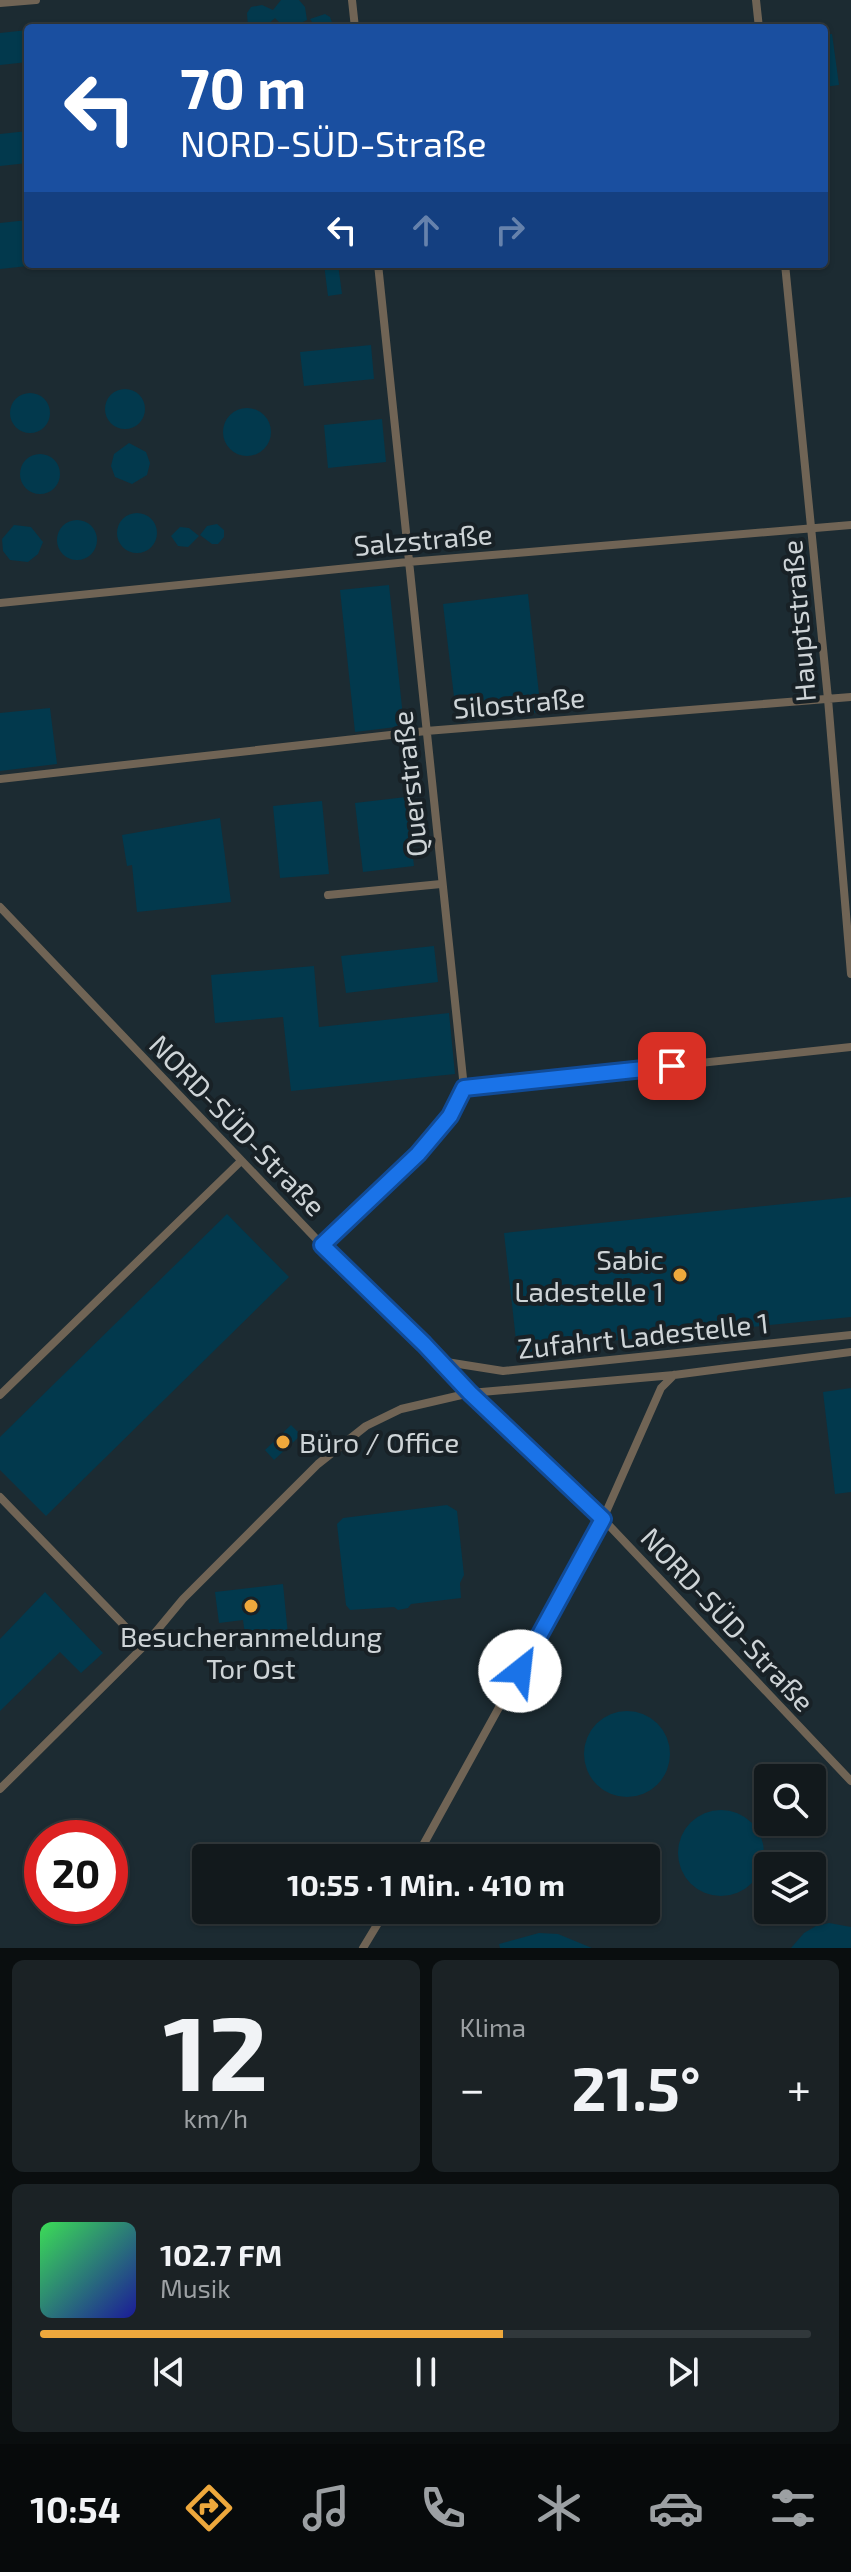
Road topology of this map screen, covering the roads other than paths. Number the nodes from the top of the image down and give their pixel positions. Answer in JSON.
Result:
{"nodes":[{"id":1,"x":36,"y":0,"type":"edge"},
{"id":2,"x":352,"y":0,"type":"edge"},
{"id":3,"x":756,"y":0,"type":"edge"},
{"id":4,"x":0,"y":3,"type":"edge"},
{"id":5,"x":355,"y":24,"type":"edge"},
{"id":6,"x":759,"y":24,"type":"edge"},
{"id":7,"x":378,"y":268,"type":"edge"},
{"id":8,"x":785,"y":268,"type":"edge"},
{"id":9,"x":851,"y":525,"type":"edge"},
{"id":10,"x":812,"y":529,"type":"junction"},
{"id":11,"x":408,"y":562,"type":"junction"},
{"id":12,"x":0,"y":603,"type":"edge"},
{"id":13,"x":851,"y":697,"type":"edge"},
{"id":14,"x":828,"y":699,"type":"junction"},
{"id":15,"x":426,"y":731,"type":"junction"},
{"id":16,"x":0,"y":779,"type":"edge"},
{"id":17,"x":441,"y":884,"type":"junction"},
{"id":18,"x":328,"y":895,"type":"dead end"},
{"id":19,"x":0,"y":907,"type":"edge"},
{"id":20,"x":851,"y":974,"type":"edge"},
{"id":21,"x":851,"y":1047,"type":"edge"},
{"id":22,"x":464,"y":1088,"type":"junction"},
{"id":23,"x":241,"y":1161,"type":"junction"},
{"id":24,"x":322,"y":1245,"type":"junction"},
{"id":25,"x":851,"y":1335,"type":"edge"},
{"id":26,"x":851,"y":1352,"type":"edge"},
{"id":27,"x":440,"y":1361,"type":"junction"},
{"id":28,"x":674,"y":1375,"type":"junction"},
{"id":29,"x":470,"y":1393,"type":"junction"},
{"id":30,"x":0,"y":1395,"type":"edge"},
{"id":31,"x":0,"y":1497,"type":"edge"},
{"id":32,"x":603,"y":1519,"type":"junction"},
{"id":33,"x":144,"y":1646,"type":"junction"},
{"id":34,"x":851,"y":1765,"type":"edge"},
{"id":35,"x":843,"y":1772,"type":"junction"},
{"id":36,"x":851,"y":1781,"type":"edge"},
{"id":37,"x":0,"y":1789,"type":"edge"},
{"id":38,"x":424,"y":1844,"type":"edge"},
{"id":39,"x":378,"y":1924,"type":"edge"},
{"id":40,"x":363,"y":1948,"type":"edge"}],
"edges":[{"from":1,"to":4,"type":"lane"},
{"from":2,"to":5,"type":"lane"},
{"from":3,"to":6,"type":"lane"},
{"from":7,"to":11,"type":"lane","name":"Querstraße"},
{"from":8,"to":10,"type":"lane","name":"Hauptstraße"},
{"from":9,"to":10,"type":"lane","name":"Salzstraße"},
{"from":10,"to":11,"type":"lane","name":"Salzstraße"},
{"from":10,"to":14,"type":"lane","name":"Hauptstraße"},
{"from":11,"to":12,"type":"lane","name":"Salzstraße"},
{"from":11,"to":15,"type":"lane","name":"Querstraße"},
{"from":13,"to":14,"type":"lane","name":"Silostraße"},
{"from":14,"to":15,"type":"lane","name":"Silostraße"},
{"from":14,"to":20,"type":"lane","name":"Hauptstraße"},
{"from":15,"to":16,"type":"lane","name":"Silostraße"},
{"from":15,"to":17,"type":"lane","name":"Querstraße"},
{"from":17,"to":18,"type":"lane"},
{"from":17,"to":22,"type":"lane","name":"Querstraße"},
{"from":19,"to":23,"type":"lane","name":"NORD-SÜD-Straße"},
{"from":21,"to":22,"type":"lane"},
{"from":22,"to":24,"type":"lane"},
{"from":23,"to":24,"type":"lane","name":"NORD-SÜD-Straße"},
{"from":23,"to":30,"type":"lane"},
{"from":24,"to":27,"type":"lane","name":"NORD-SÜD-Straße"},
{"from":25,"to":27,"type":"lane","name":"Zufahrt Ladestelle 1"},
{"from":26,"to":28,"type":"lane"},
{"from":27,"to":29,"type":"lane","name":"NORD-SÜD-Straße"},
{"from":28,"to":29,"type":"lane"},
{"from":28,"to":32,"type":"lane"},
{"from":29,"to":32,"type":"lane","name":"NORD-SÜD-Straße"},
{"from":29,"to":33,"type":"lane"},
{"from":31,"to":33,"type":"lane"},
{"from":32,"to":35,"type":"lane","name":"NORD-SÜD-Straße"},
{"from":32,"to":38,"type":"lane"},
{"from":33,"to":37,"type":"lane"},
{"from":34,"to":35,"type":"lane"},
{"from":35,"to":36,"type":"lane","name":"NORD-SÜD-Straße"},
{"from":39,"to":40,"type":"lane"}]}
